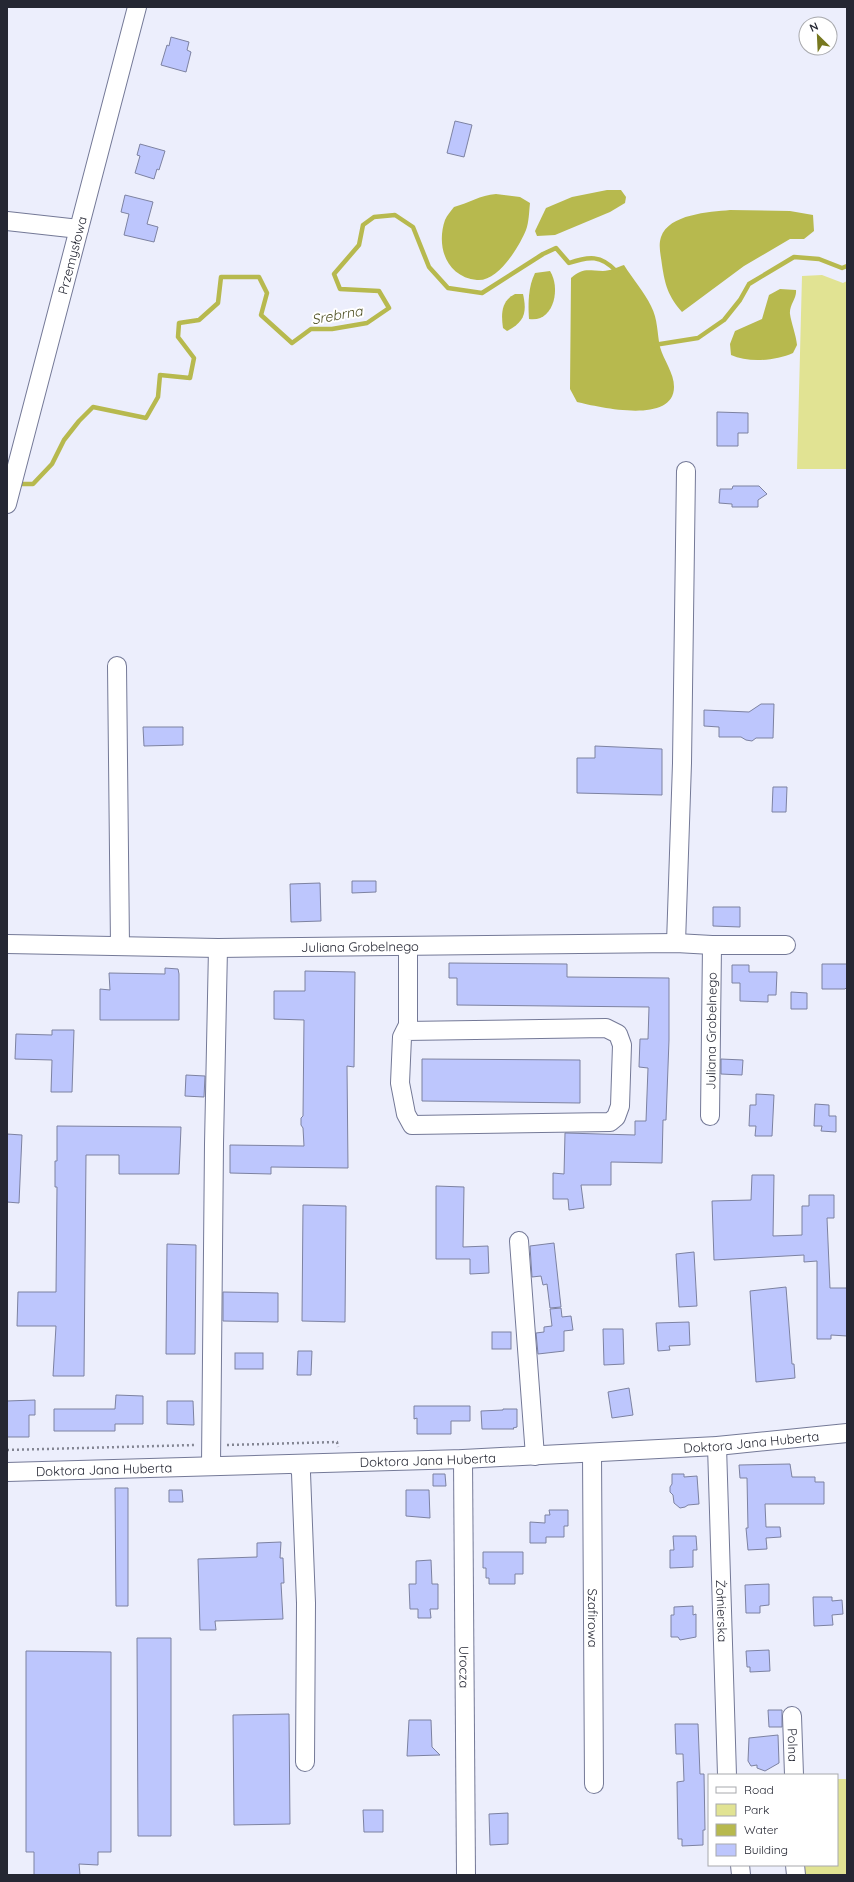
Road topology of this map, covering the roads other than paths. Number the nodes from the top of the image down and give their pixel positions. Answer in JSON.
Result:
{"nodes":[{"id":1,"x":137,"y":7,"type":"edge"},
{"id":2,"x":7,"y":221,"type":"edge"},
{"id":3,"x":78,"y":230,"type":"junction"},
{"id":4,"x":686,"y":471,"type":"dead end"},
{"id":5,"x":8,"y":500,"type":"edge"},
{"id":6,"x":117,"y":666,"type":"dead end"},
{"id":7,"x":676,"y":943,"type":"junction"},
{"id":8,"x":7,"y":944,"type":"edge"},
{"id":9,"x":712,"y":945,"type":"junction"},
{"id":10,"x":786,"y":945,"type":"dead end"},
{"id":11,"x":120,"y":946,"type":"junction"},
{"id":12,"x":408,"y":946,"type":"junction"},
{"id":13,"x":218,"y":948,"type":"junction"},
{"id":14,"x":405,"y":1031,"type":"junction"},
{"id":15,"x":710,"y":1116,"type":"dead end"},
{"id":16,"x":519,"y":1241,"type":"dead end"},
{"id":17,"x":847,"y":1433,"type":"edge"},
{"id":18,"x":717,"y":1446,"type":"junction"},
{"id":19,"x":592,"y":1453,"type":"junction"},
{"id":20,"x":535,"y":1456,"type":"junction"},
{"id":21,"x":463,"y":1459,"type":"junction"},
{"id":22,"x":298,"y":1464,"type":"junction"},
{"id":23,"x":211,"y":1465,"type":"junction"},
{"id":24,"x":7,"y":1472,"type":"edge"},
{"id":25,"x":792,"y":1716,"type":"dead end"},
{"id":26,"x":305,"y":1762,"type":"dead end"},
{"id":27,"x":727,"y":1774,"type":"edge"},
{"id":28,"x":794,"y":1774,"type":"edge"},
{"id":29,"x":594,"y":1784,"type":"dead end"},
{"id":30,"x":466,"y":1875,"type":"edge"}],
"edges":[{"from":1,"to":3,"type":"street","name":"Przemysłowa"},
{"from":2,"to":3,"type":"street"},
{"from":3,"to":5,"type":"street","name":"Przemysłowa"},
{"from":4,"to":7,"type":"street"},
{"from":6,"to":11,"type":"street"},
{"from":7,"to":9,"type":"street","name":"Juliana Grobelnego"},
{"from":7,"to":12,"type":"street","name":"Juliana Grobelnego"},
{"from":8,"to":11,"type":"street","name":"Juliana Grobelnego"},
{"from":9,"to":10,"type":"street","name":"Juliana Grobelnego"},
{"from":9,"to":15,"type":"street","name":"Juliana Grobelnego"},
{"from":11,"to":13,"type":"street","name":"Juliana Grobelnego"},
{"from":12,"to":13,"type":"street","name":"Juliana Grobelnego"},
{"from":12,"to":14,"type":"street"},
{"from":13,"to":23,"type":"street"},
{"from":14,"to":14,"type":"street"},
{"from":16,"to":20,"type":"street"},
{"from":17,"to":18,"type":"street","name":"Doktora Jana Huberta"},
{"from":18,"to":19,"type":"street","name":"Doktora Jana Huberta"},
{"from":18,"to":27,"type":"street","name":"Żołnierska"},
{"from":19,"to":20,"type":"street","name":"Doktora Jana Huberta"},
{"from":19,"to":29,"type":"street","name":"Szafirowa"},
{"from":20,"to":21,"type":"street","name":"Doktora Jana Huberta"},
{"from":21,"to":22,"type":"street","name":"Doktora Jana Huberta"},
{"from":21,"to":30,"type":"street","name":"Urocza"},
{"from":22,"to":23,"type":"street","name":"Doktora Jana Huberta"},
{"from":22,"to":26,"type":"street"},
{"from":23,"to":24,"type":"street","name":"Doktora Jana Huberta"},
{"from":25,"to":28,"type":"street","name":"Polna"}]}
